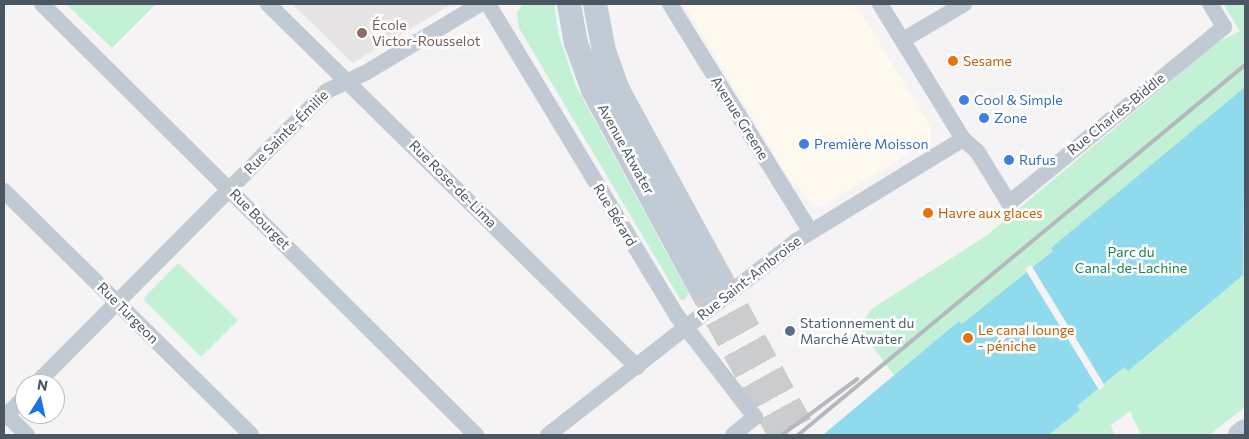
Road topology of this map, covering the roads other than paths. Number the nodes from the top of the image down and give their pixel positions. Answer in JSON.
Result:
{"nodes":[{"id":1,"x":42,"y":4,"type":"edge"},
{"id":2,"x":268,"y":4,"type":"edge"},
{"id":3,"x":480,"y":4,"type":"edge"},
{"id":4,"x":488,"y":4,"type":"edge"},
{"id":5,"x":569,"y":4,"type":"edge"},
{"id":6,"x":595,"y":4,"type":"edge"},
{"id":7,"x":670,"y":4,"type":"edge"},
{"id":8,"x":880,"y":4,"type":"edge"},
{"id":9,"x":964,"y":4,"type":"edge"},
{"id":10,"x":1210,"y":4,"type":"edge"},
{"id":11,"x":903,"y":40,"type":"junction"},
{"id":12,"x":348,"y":80,"type":"junction"},
{"id":13,"x":963,"y":139,"type":"junction"},
{"id":14,"x":229,"y":188,"type":"junction"},
{"id":15,"x":4,"y":191,"type":"edge"},
{"id":16,"x":810,"y":231,"type":"junction"},
{"id":17,"x":117,"y":302,"type":"junction"},
{"id":18,"x":686,"y":327,"type":"junction"},
{"id":19,"x":637,"y":367,"type":"junction"},
{"id":20,"x":46,"y":374,"type":"edge"},
{"id":21,"x":15,"y":406,"type":"edge"},
{"id":22,"x":5,"y":415,"type":"edge"},
{"id":23,"x":1245,"y":431,"type":"edge"},
{"id":24,"x":27,"y":435,"type":"edge"},
{"id":25,"x":251,"y":435,"type":"edge"},
{"id":26,"x":476,"y":435,"type":"edge"},
{"id":27,"x":548,"y":435,"type":"edge"},
{"id":28,"x":733,"y":435,"type":"edge"},
{"id":29,"x":1240,"y":435,"type":"edge"}],
"edges":[{"from":1,"to":14,"type":"street","name":"Rue Bourget"},
{"from":2,"to":12,"type":"street","name":"Rue Rose-de-Lima"},
{"from":3,"to":12,"type":"street","name":"Rue Sainte-Émilie"},
{"from":4,"to":18,"type":"street","name":"Rue Bérard"},
{"from":5,"to":6,"type":"main road","name":"Avenue Atwater"},
{"from":7,"to":16,"type":"street","name":"Avenue Greene"},
{"from":8,"to":11,"type":"street"},
{"from":9,"to":11,"type":"street"},
{"from":10,"to":13,"type":"street","name":"Rue Charles-Biddle"},
{"from":11,"to":13,"type":"street"},
{"from":12,"to":14,"type":"street","name":"Rue Sainte-Émilie"},
{"from":12,"to":19,"type":"street","name":"Rue Rose-de-Lima"},
{"from":13,"to":16,"type":"street","name":"Rue Saint-Ambroise"},
{"from":14,"to":17,"type":"street","name":"Rue Sainte-Émilie"},
{"from":14,"to":26,"type":"street","name":"Rue Bourget"},
{"from":15,"to":17,"type":"street","name":"Rue Turgeon"},
{"from":16,"to":18,"type":"street","name":"Rue Saint-Ambroise"},
{"from":17,"to":20,"type":"street","name":"Rue Sainte-Émilie"},
{"from":17,"to":25,"type":"street","name":"Rue Turgeon"},
{"from":18,"to":19,"type":"street","name":"Rue Saint-Ambroise"},
{"from":18,"to":28,"type":"street","name":"Rue Bérard"},
{"from":19,"to":27,"type":"street","name":"Rue Saint-Ambroise"},
{"from":21,"to":22,"type":"street"},
{"from":22,"to":24,"type":"street"},
{"from":23,"to":29,"type":"main road"}]}
